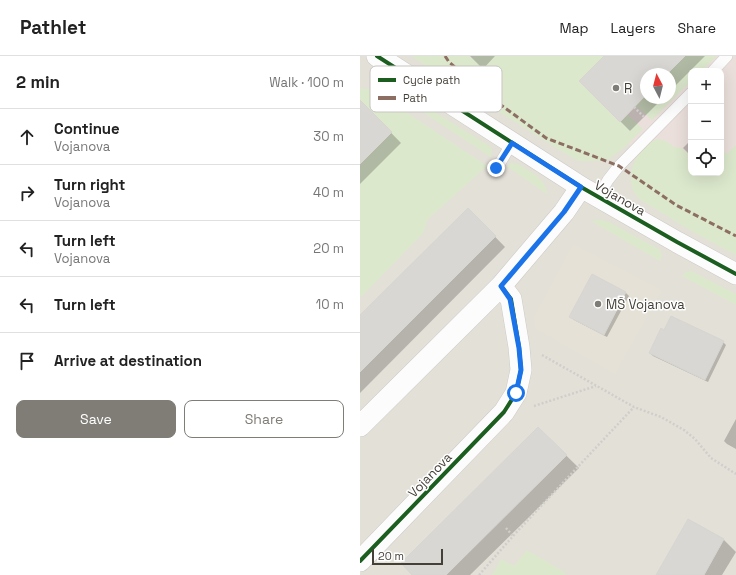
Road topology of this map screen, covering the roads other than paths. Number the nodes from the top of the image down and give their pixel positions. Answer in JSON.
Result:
{"nodes":[{"id":1,"x":377,"y":56,"type":"edge"},
{"id":2,"x":727,"y":56,"type":"edge"},
{"id":3,"x":393,"y":66,"type":"edge"},
{"id":4,"x":715,"y":68,"type":"edge"},
{"id":5,"x":688,"y":96,"type":"edge"},
{"id":6,"x":464,"y":112,"type":"edge"},
{"id":7,"x":512,"y":143,"type":"junction"},
{"id":8,"x":496,"y":168,"type":"dead end"},
{"id":9,"x":589,"y":192,"type":"junction"},
{"id":10,"x":736,"y":274,"type":"edge"},
{"id":11,"x":501,"y":286,"type":"junction"},
{"id":12,"x":360,"y":426,"type":"edge"},
{"id":13,"x":360,"y":562,"type":"edge"}],
"edges":[{"from":1,"to":3,"type":"street","name":"Vojanova"},
{"from":2,"to":4,"type":"lane"},
{"from":5,"to":9,"type":"lane"},
{"from":6,"to":7,"type":"street","name":"Vojanova"},
{"from":7,"to":8,"type":"lane"},
{"from":7,"to":9,"type":"street","name":"Vojanova"},
{"from":9,"to":10,"type":"street","name":"Vojanova"},
{"from":9,"to":11,"type":"street","name":"Vojanova"},
{"from":11,"to":12,"type":"street","name":"Vojanova"},
{"from":11,"to":13,"type":"street","name":"Vojanova"}]}
